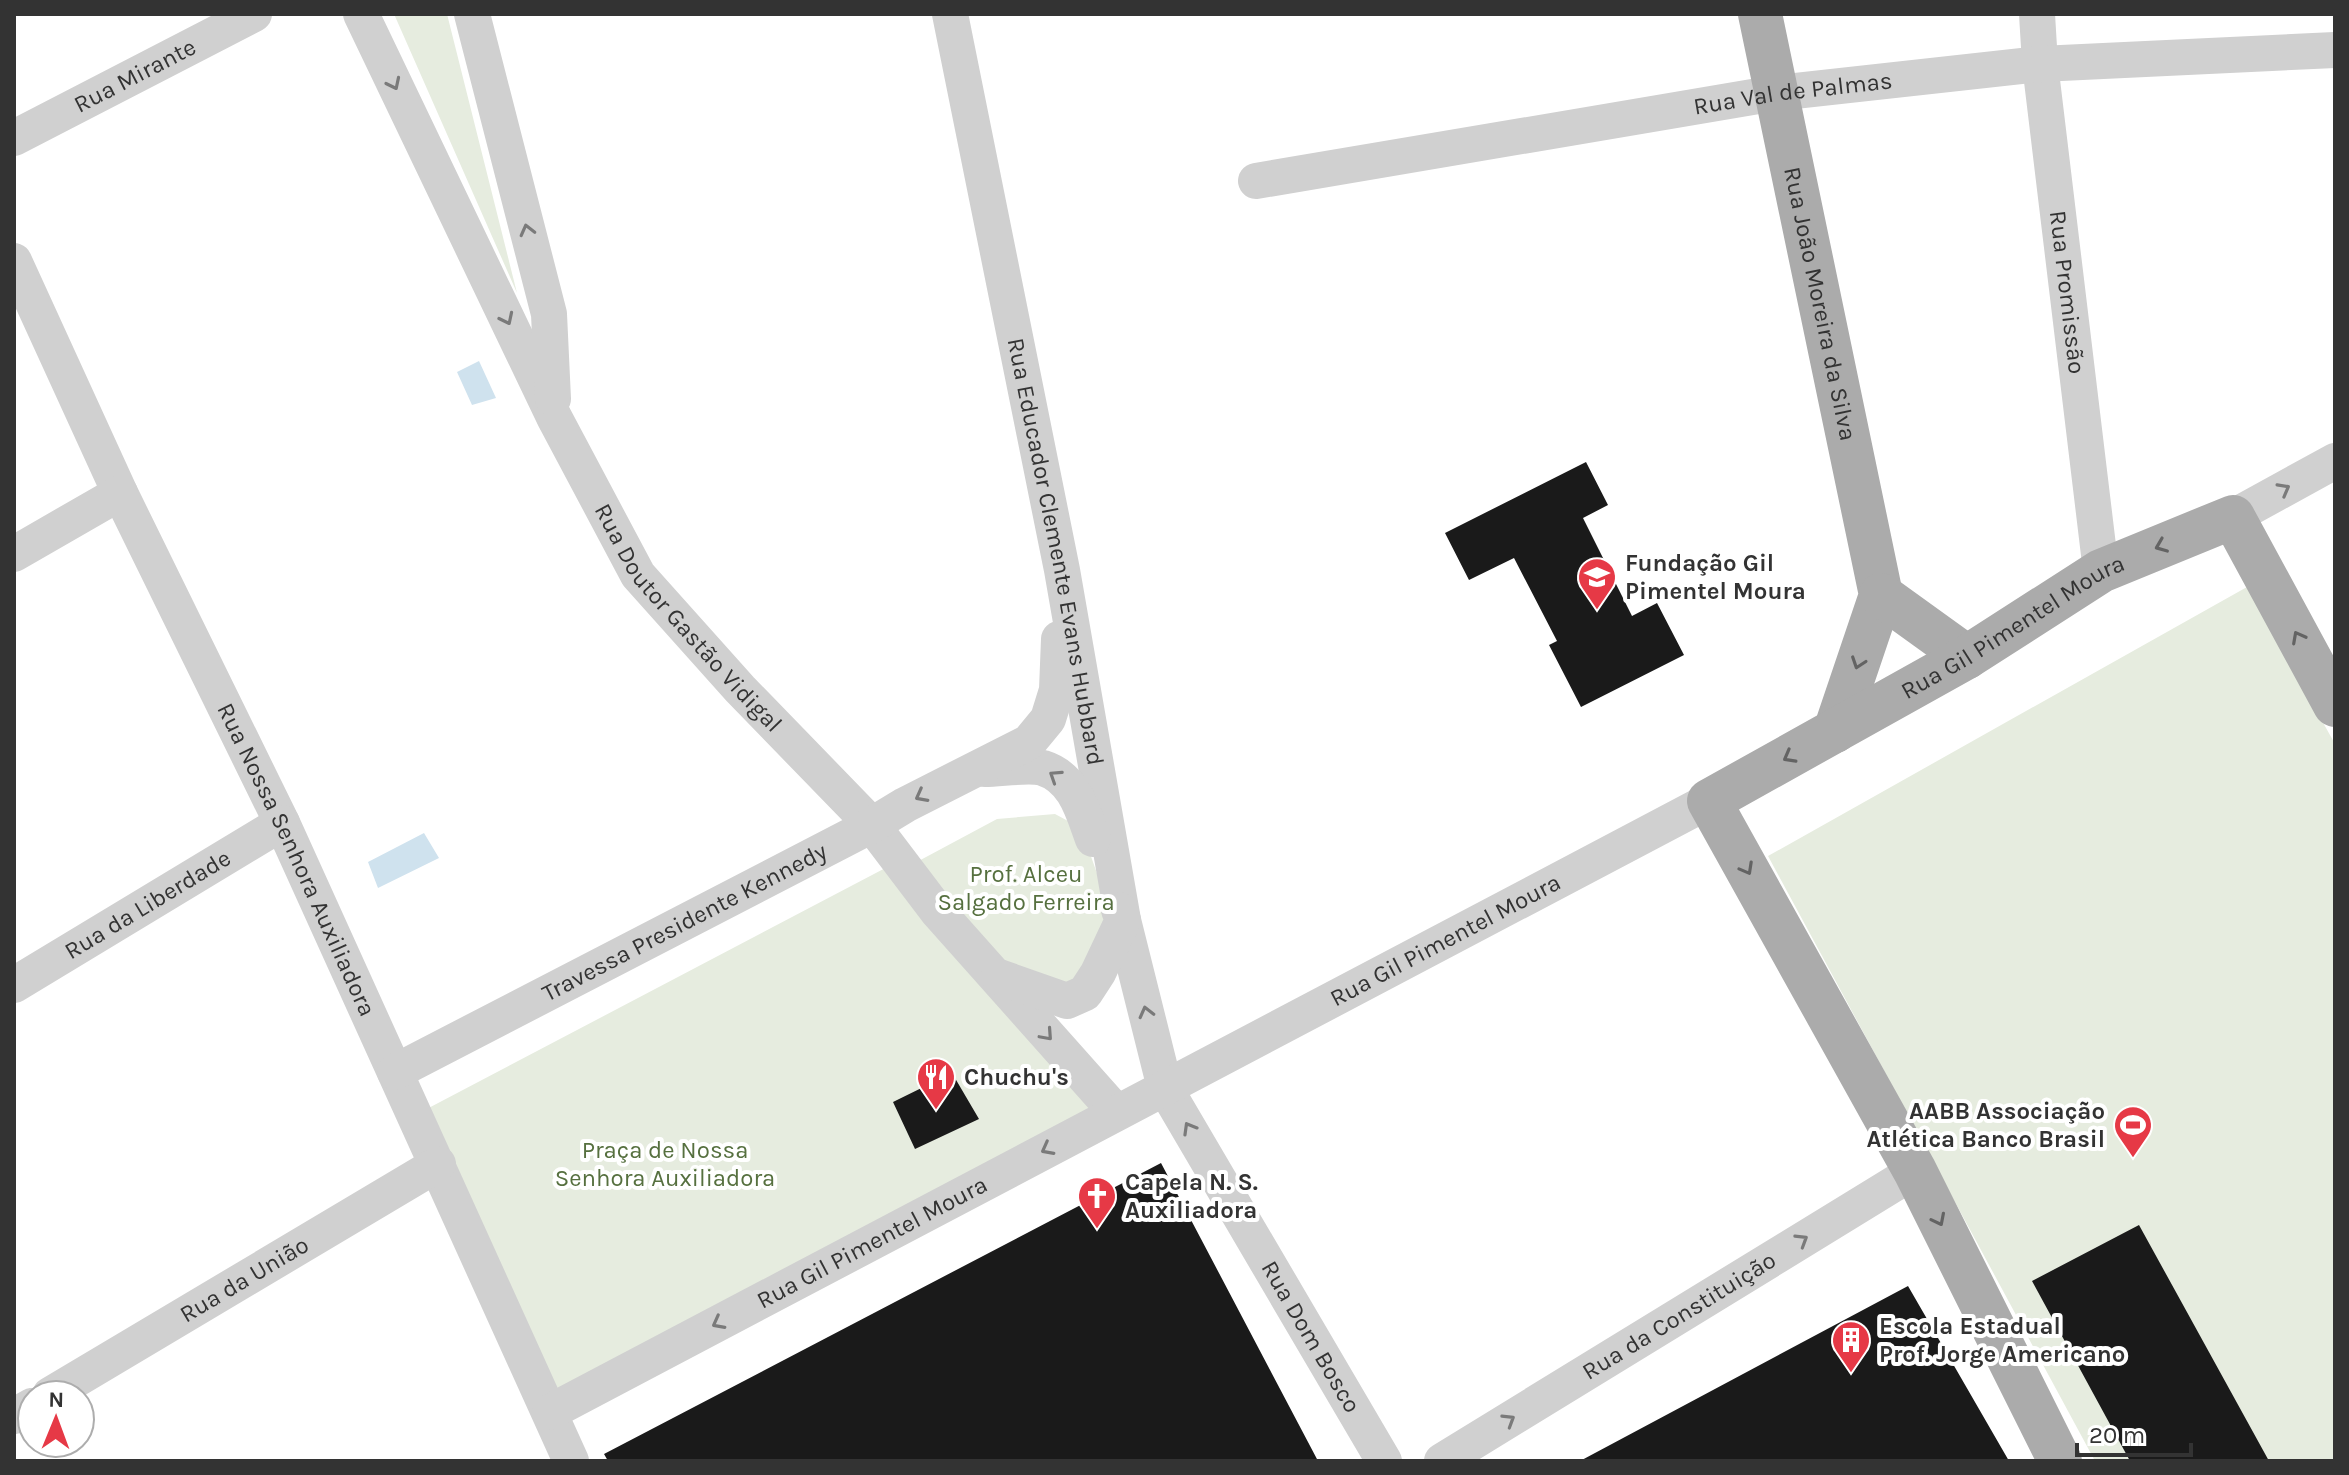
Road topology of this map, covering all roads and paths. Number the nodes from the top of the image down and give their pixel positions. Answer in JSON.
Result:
{"nodes":[{"id":1,"x":254,"y":14,"type":"edge"},
{"id":2,"x":361,"y":14,"type":"edge"},
{"id":3,"x":472,"y":14,"type":"edge"},
{"id":4,"x":950,"y":14,"type":"edge"},
{"id":5,"x":1760,"y":14,"type":"edge"},
{"id":6,"x":2037,"y":14,"type":"edge"},
{"id":7,"x":2335,"y":50,"type":"edge"},
{"id":8,"x":2040,"y":64,"type":"junction"},
{"id":9,"x":1776,"y":93,"type":"junction"},
{"id":10,"x":14,"y":138,"type":"edge"},
{"id":11,"x":1256,"y":181,"type":"dead end"},
{"id":12,"x":14,"y":261,"type":"edge"},
{"id":13,"x":554,"y":417,"type":"junction"},
{"id":14,"x":2335,"y":461,"type":"edge"},
{"id":15,"x":120,"y":493,"type":"junction"},
{"id":16,"x":2233,"y":517,"type":"junction"},
{"id":17,"x":14,"y":554,"type":"edge"},
{"id":18,"x":1062,"y":570,"type":"junction"},
{"id":19,"x":2101,"y":571,"type":"junction"},
{"id":20,"x":1881,"y":595,"type":"junction"},
{"id":21,"x":1967,"y":657,"type":"junction"},
{"id":22,"x":2335,"y":705,"type":"edge"},
{"id":23,"x":1835,"y":731,"type":"junction"},
{"id":24,"x":972,"y":769,"type":"junction"},
{"id":25,"x":1709,"y":801,"type":"junction"},
{"id":26,"x":282,"y":823,"type":"junction"},
{"id":27,"x":872,"y":825,"type":"junction"},
{"id":28,"x":1123,"y":920,"type":"junction"},
{"id":29,"x":993,"y":975,"type":"junction"},
{"id":30,"x":14,"y":985,"type":"edge"},
{"id":31,"x":395,"y":1072,"type":"junction"},
{"id":32,"x":1165,"y":1088,"type":"junction"},
{"id":33,"x":1116,"y":1112,"type":"junction"},
{"id":34,"x":438,"y":1164,"type":"junction"},
{"id":35,"x":1915,"y":1171,"type":"junction"},
{"id":36,"x":77,"y":1379,"type":"edge"},
{"id":37,"x":550,"y":1412,"type":"junction"},
{"id":38,"x":571,"y":1461,"type":"edge"},
{"id":39,"x":1384,"y":1461,"type":"edge"},
{"id":40,"x":1442,"y":1461,"type":"edge"},
{"id":41,"x":2060,"y":1461,"type":"edge"}],
"edges":[{"from":1,"to":10,"type":"street","name":"Rua Mirante"},
{"from":2,"to":13,"type":"street","one_way":true},
{"from":13,"to":3,"type":"street","name":"Rua Doutor Gastão Vidigal","one_way":true},
{"from":4,"to":18,"type":"street","name":"Rua Educador Clemente Evans Hubbard"},
{"from":5,"to":9,"type":"main road","name":"Rua João Moreira da Silva"},
{"from":6,"to":8,"type":"street","name":"Rua Promissão"},
{"from":7,"to":8,"type":"street","name":"Rua Val de Palmas"},
{"from":8,"to":9,"type":"street","name":"Rua Val de Palmas"},
{"from":8,"to":19,"type":"street","name":"Rua Promissão"},
{"from":9,"to":11,"type":"street","name":"Rua Val de Palmas"},
{"from":9,"to":20,"type":"main road","name":"Rua João Moreira da Silva"},
{"from":12,"to":15,"type":"street","name":"Rua Nossa Senhora Auxiliadora"},
{"from":13,"to":27,"type":"street","name":"Rua Doutor Gastão Vidigal"},
{"from":16,"to":14,"type":"street","name":"Rua Gil Pimentel Moura","one_way":true},
{"from":15,"to":17,"type":"street"},
{"from":15,"to":26,"type":"street","name":"Rua Nossa Senhora Auxiliadora"},
{"from":16,"to":19,"type":"main road","name":"Rua Gil Pimentel Moura","one_way":true},
{"from":22,"to":16,"type":"main road","one_way":true},
{"from":18,"to":24,"type":"street","name":"Travessa Presidente Kennedy"},
{"from":18,"to":28,"type":"street","name":"Rua Educador Clemente Evans Hubbard"},
{"from":19,"to":21,"type":"main road","name":"Rua Gil Pimentel Moura"},
{"from":20,"to":21,"type":"main road"},
{"from":20,"to":23,"type":"main road","one_way":true},
{"from":21,"to":23,"type":"main road","name":"Rua Gil Pimentel Moura"},
{"from":23,"to":25,"type":"main road","name":"Rua Gil Pimentel Moura","one_way":true},
{"from":24,"to":27,"type":"street","name":"Travessa Presidente Kennedy","one_way":true},
{"from":28,"to":24,"type":"street","name":"Travessa Presidente Kennedy","one_way":true},
{"from":25,"to":32,"type":"street","name":"Rua Gil Pimentel Moura"},
{"from":25,"to":35,"type":"main road","one_way":true},
{"from":26,"to":30,"type":"street","name":"Rua da Liberdade"},
{"from":26,"to":31,"type":"street","name":"Rua Nossa Senhora Auxiliadora"},
{"from":27,"to":29,"type":"street","name":"Rua Doutor Gastão Vidigal"},
{"from":27,"to":31,"type":"street","name":"Travessa Presidente Kennedy"},
{"from":28,"to":29,"type":"street"},
{"from":32,"to":28,"type":"street","name":"Rua Educador Clemente Evans Hubbard","one_way":true},
{"from":29,"to":33,"type":"street","name":"Rua Doutor Gastão Vidigal","one_way":true},
{"from":31,"to":34,"type":"street","name":"Rua Nossa Senhora Auxiliadora"},
{"from":32,"to":33,"type":"street","name":"Rua Gil Pimentel Moura"},
{"from":39,"to":32,"type":"street","name":"Rua Dom Bosco","one_way":true},
{"from":33,"to":37,"type":"street","name":"Rua Gil Pimentel Moura","one_way":true},
{"from":34,"to":36,"type":"street","name":"Rua da União"},
{"from":34,"to":37,"type":"street","name":"Rua Nossa Senhora Auxiliadora"},
{"from":40,"to":35,"type":"street","name":"Rua da Constituição","one_way":true},
{"from":35,"to":41,"type":"main road","one_way":true},
{"from":37,"to":38,"type":"street","name":"Rua Nossa Senhora Auxiliadora"}]}
